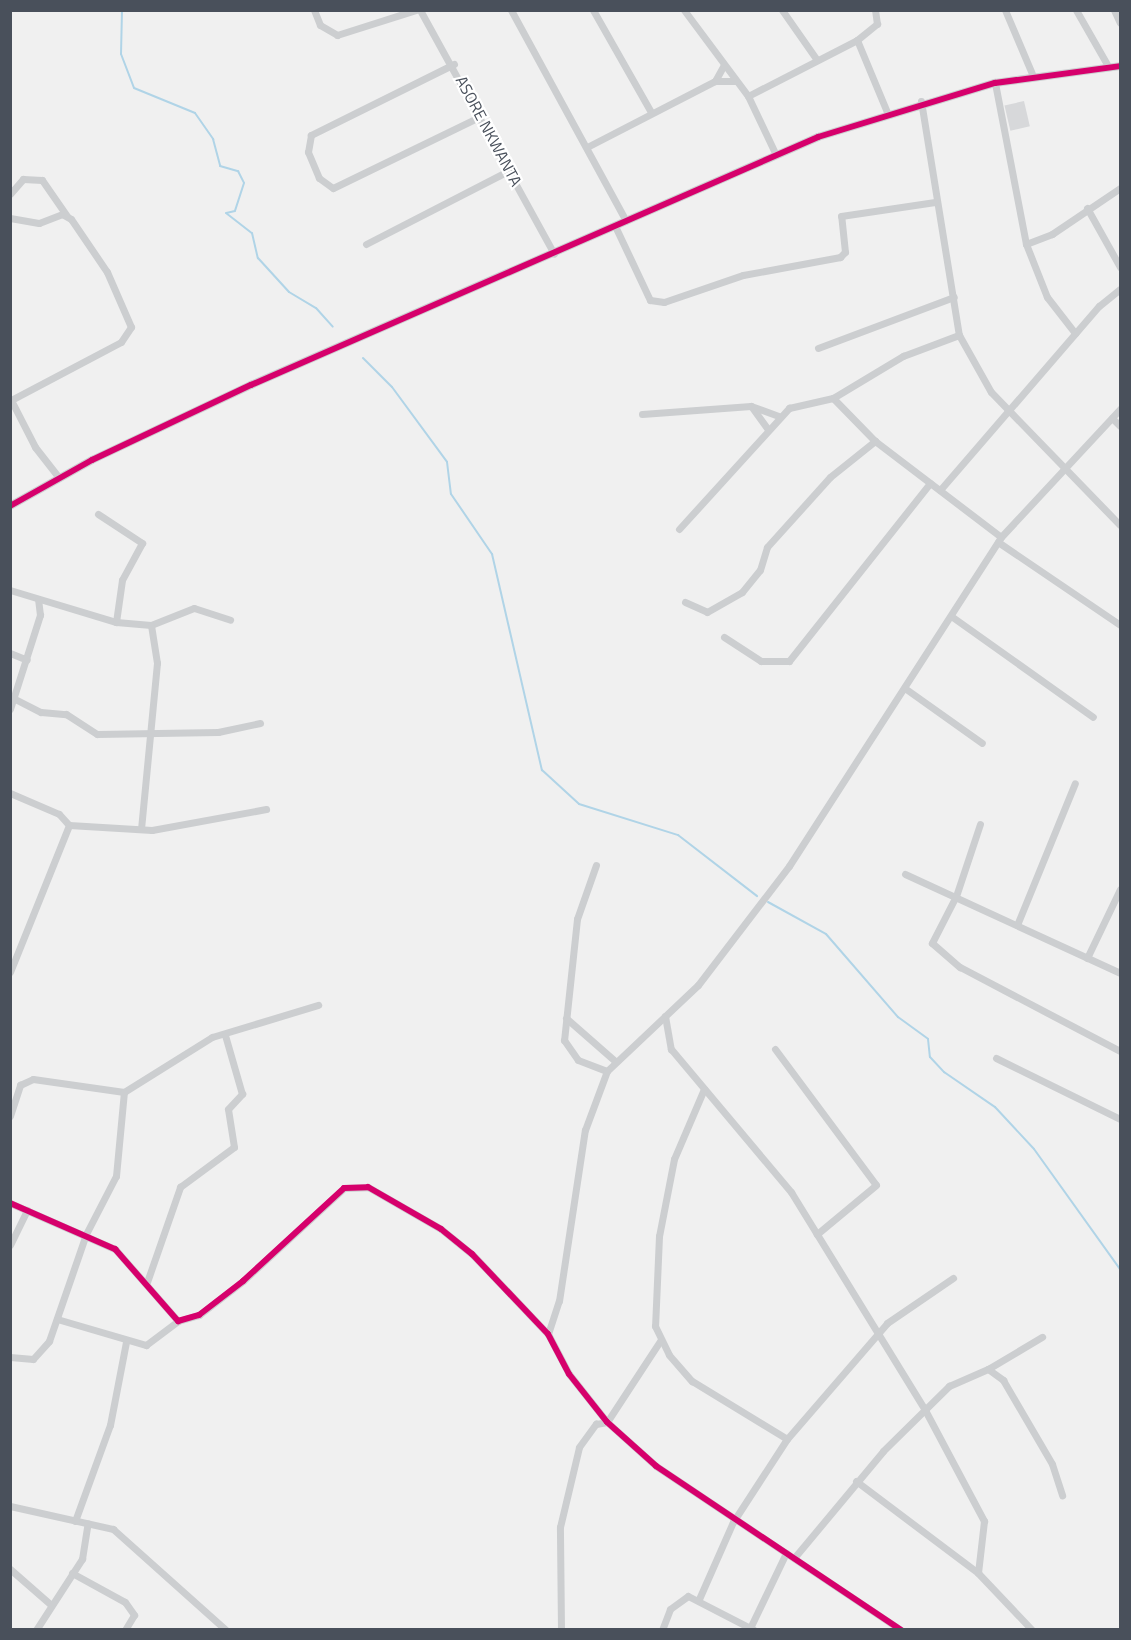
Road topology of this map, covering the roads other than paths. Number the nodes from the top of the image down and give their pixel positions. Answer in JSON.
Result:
{"nodes":[{"id":1,"x":314,"y":10,"type":"edge"},
{"id":2,"x":418,"y":10,"type":"edge"},
{"id":3,"x":511,"y":10,"type":"edge"},
{"id":4,"x":593,"y":10,"type":"edge"},
{"id":5,"x":684,"y":10,"type":"edge"},
{"id":6,"x":782,"y":10,"type":"edge"},
{"id":7,"x":875,"y":10,"type":"edge"},
{"id":8,"x":1005,"y":10,"type":"edge"},
{"id":9,"x":1076,"y":10,"type":"edge"},
{"id":10,"x":1114,"y":10,"type":"edge"},
{"id":11,"x":1120,"y":23,"type":"edge"},
{"id":12,"x":857,"y":40,"type":"junction"},
{"id":13,"x":816,"y":60,"type":"junction"},
{"id":14,"x":454,"y":64,"type":"junction"},
{"id":15,"x":724,"y":65,"type":"junction"},
{"id":16,"x":1108,"y":66,"type":"junction"},
{"id":17,"x":1120,"y":66,"type":"edge"},
{"id":18,"x":1033,"y":76,"type":"junction"},
{"id":19,"x":715,"y":81,"type":"junction"},
{"id":20,"x":736,"y":81,"type":"junction"},
{"id":21,"x":995,"y":83,"type":"junction"},
{"id":22,"x":748,"y":96,"type":"junction"},
{"id":23,"x":921,"y":101,"type":"junction"},
{"id":24,"x":651,"y":112,"type":"junction"},
{"id":25,"x":887,"y":112,"type":"junction"},
{"id":26,"x":481,"y":116,"type":"junction"},
{"id":27,"x":589,"y":146,"type":"junction"},
{"id":28,"x":776,"y":155,"type":"junction"},
{"id":29,"x":510,"y":170,"type":"junction"},
{"id":30,"x":1120,"y":188,"type":"edge"},
{"id":31,"x":10,"y":194,"type":"edge"},
{"id":32,"x":935,"y":202,"type":"junction"},
{"id":33,"x":1087,"y":208,"type":"junction"},
{"id":34,"x":67,"y":216,"type":"junction"},
{"id":35,"x":10,"y":218,"type":"edge"},
{"id":36,"x":626,"y":221,"type":"junction"},
{"id":37,"x":615,"y":226,"type":"junction"},
{"id":38,"x":366,"y":244,"type":"dead end"},
{"id":39,"x":1026,"y":244,"type":"junction"},
{"id":40,"x":554,"y":254,"type":"junction"},
{"id":41,"x":1120,"y":267,"type":"edge"},
{"id":42,"x":1120,"y":289,"type":"edge"},
{"id":43,"x":954,"y":297,"type":"junction"},
{"id":44,"x":1075,"y":333,"type":"junction"},
{"id":45,"x":958,"y":335,"type":"junction"},
{"id":46,"x":818,"y":348,"type":"dead end"},
{"id":47,"x":843,"y":393,"type":"junction"},
{"id":48,"x":833,"y":398,"type":"junction"},
{"id":49,"x":751,"y":406,"type":"junction"},
{"id":50,"x":844,"y":407,"type":"junction"},
{"id":51,"x":1120,"y":409,"type":"edge"},
{"id":52,"x":1008,"y":411,"type":"junction"},
{"id":53,"x":642,"y":414,"type":"dead end"},
{"id":54,"x":779,"y":416,"type":"junction"},
{"id":55,"x":1112,"y":418,"type":"junction"},
{"id":56,"x":1120,"y":426,"type":"edge"},
{"id":57,"x":767,"y":428,"type":"junction"},
{"id":58,"x":875,"y":441,"type":"junction"},
{"id":59,"x":1060,"y":468,"type":"junction"},
{"id":60,"x":59,"y":478,"type":"junction"},
{"id":61,"x":930,"y":483,"type":"junction"},
{"id":62,"x":940,"y":490,"type":"junction"},
{"id":63,"x":12,"y":503,"type":"edge"},
{"id":64,"x":98,"y":514,"type":"dead end"},
{"id":65,"x":1120,"y":525,"type":"edge"},
{"id":66,"x":679,"y":529,"type":"dead end"},
{"id":67,"x":999,"y":539,"type":"junction"},
{"id":68,"x":10,"y":590,"type":"edge"},
{"id":69,"x":38,"y":599,"type":"junction"},
{"id":70,"x":685,"y":602,"type":"dead end"},
{"id":71,"x":951,"y":616,"type":"junction"},
{"id":72,"x":230,"y":620,"type":"dead end"},
{"id":73,"x":116,"y":622,"type":"junction"},
{"id":74,"x":151,"y":625,"type":"junction"},
{"id":75,"x":1120,"y":625,"type":"edge"},
{"id":76,"x":724,"y":637,"type":"dead end"},
{"id":77,"x":10,"y":653,"type":"edge"},
{"id":78,"x":27,"y":660,"type":"junction"},
{"id":79,"x":906,"y":689,"type":"junction"},
{"id":80,"x":14,"y":698,"type":"junction"},
{"id":81,"x":10,"y":709,"type":"edge"},
{"id":82,"x":1093,"y":717,"type":"dead end"},
{"id":83,"x":260,"y":723,"type":"dead end"},
{"id":84,"x":153,"y":736,"type":"junction"},
{"id":85,"x":982,"y":743,"type":"dead end"},
{"id":86,"x":1075,"y":783,"type":"dead end"},
{"id":87,"x":10,"y":793,"type":"edge"},
{"id":88,"x":266,"y":808,"type":"dead end"},
{"id":89,"x":980,"y":824,"type":"dead end"},
{"id":90,"x":69,"y":825,"type":"junction"},
{"id":91,"x":141,"y":830,"type":"junction"},
{"id":92,"x":596,"y":865,"type":"dead end"},
{"id":93,"x":905,"y":874,"type":"dead end"},
{"id":94,"x":1120,"y":889,"type":"edge"},
{"id":95,"x":956,"y":896,"type":"junction"},
{"id":96,"x":1017,"y":925,"type":"junction"},
{"id":97,"x":1087,"y":958,"type":"junction"},
{"id":98,"x":10,"y":972,"type":"edge"},
{"id":99,"x":1120,"y":973,"type":"edge"},
{"id":100,"x":318,"y":1005,"type":"dead end"},
{"id":101,"x":665,"y":1016,"type":"junction"},
{"id":102,"x":567,"y":1018,"type":"junction"},
{"id":103,"x":225,"y":1035,"type":"junction"},
{"id":104,"x":776,"y":1049,"type":"dead end"},
{"id":105,"x":1120,"y":1051,"type":"edge"},
{"id":106,"x":996,"y":1058,"type":"dead end"},
{"id":107,"x":615,"y":1061,"type":"junction"},
{"id":108,"x":607,"y":1071,"type":"junction"},
{"id":109,"x":704,"y":1089,"type":"junction"},
{"id":110,"x":124,"y":1092,"type":"junction"},
{"id":111,"x":10,"y":1116,"type":"edge"},
{"id":112,"x":1120,"y":1119,"type":"edge"},
{"id":113,"x":10,"y":1203,"type":"edge"},
{"id":114,"x":27,"y":1210,"type":"junction"},
{"id":115,"x":86,"y":1234,"type":"junction"},
{"id":116,"x":817,"y":1234,"type":"junction"},
{"id":117,"x":10,"y":1245,"type":"edge"},
{"id":118,"x":953,"y":1278,"type":"dead end"},
{"id":119,"x":147,"y":1282,"type":"junction"},
{"id":120,"x":57,"y":1319,"type":"junction"},
{"id":121,"x":178,"y":1321,"type":"junction"},
{"id":122,"x":878,"y":1332,"type":"junction"},
{"id":123,"x":548,"y":1334,"type":"junction"},
{"id":124,"x":1042,"y":1337,"type":"dead end"},
{"id":125,"x":660,"y":1341,"type":"junction"},
{"id":126,"x":126,"y":1342,"type":"junction"},
{"id":127,"x":10,"y":1357,"type":"edge"},
{"id":128,"x":988,"y":1369,"type":"junction"},
{"id":129,"x":925,"y":1410,"type":"junction"},
{"id":130,"x":607,"y":1422,"type":"junction"},
{"id":131,"x":787,"y":1439,"type":"junction"},
{"id":132,"x":856,"y":1481,"type":"junction"},
{"id":133,"x":1062,"y":1495,"type":"dead end"},
{"id":134,"x":10,"y":1506,"type":"edge"},
{"id":135,"x":75,"y":1521,"type":"junction"},
{"id":136,"x":733,"y":1522,"type":"junction"},
{"id":137,"x":88,"y":1523,"type":"junction"},
{"id":138,"x":786,"y":1553,"type":"junction"},
{"id":139,"x":794,"y":1558,"type":"junction"},
{"id":140,"x":10,"y":1569,"type":"edge"},
{"id":141,"x":72,"y":1573,"type":"junction"},
{"id":142,"x":978,"y":1573,"type":"junction"},
{"id":143,"x":699,"y":1599,"type":"junction"},
{"id":144,"x":50,"y":1604,"type":"junction"},
{"id":145,"x":753,"y":1628,"type":"edge"},
{"id":146,"x":36,"y":1629,"type":"edge"},
{"id":147,"x":125,"y":1629,"type":"edge"},
{"id":148,"x":226,"y":1629,"type":"edge"},
{"id":149,"x":561,"y":1629,"type":"edge"},
{"id":150,"x":662,"y":1629,"type":"edge"},
{"id":151,"x":899,"y":1629,"type":"edge"},
{"id":152,"x":1032,"y":1629,"type":"edge"}],
"edges":[{"from":1,"to":2,"type":"street"},
{"from":2,"to":14,"type":"street","name":"ASORE NKWANTA"},
{"from":3,"to":27,"type":"street"},
{"from":4,"to":24,"type":"street"},
{"from":5,"to":15,"type":"street"},
{"from":6,"to":13,"type":"street"},
{"from":7,"to":12,"type":"street"},
{"from":8,"to":18,"type":"street"},
{"from":9,"to":16,"type":"street"},
{"from":10,"to":11,"type":"street"},
{"from":12,"to":13,"type":"street"},
{"from":12,"to":25,"type":"street"},
{"from":13,"to":22,"type":"street"},
{"from":14,"to":26,"type":"street","name":"ASORE NKWANTA"},
{"from":14,"to":26,"type":"street"},
{"from":15,"to":19,"type":"street"},
{"from":15,"to":20,"type":"street"},
{"from":16,"to":17,"type":"street"},
{"from":16,"to":18,"type":"street"},
{"from":18,"to":21,"type":"street"},
{"from":19,"to":20,"type":"street"},
{"from":19,"to":24,"type":"street"},
{"from":20,"to":22,"type":"street"},
{"from":21,"to":23,"type":"street"},
{"from":21,"to":39,"type":"street"},
{"from":22,"to":28,"type":"street"},
{"from":23,"to":25,"type":"street"},
{"from":23,"to":32,"type":"street"},
{"from":24,"to":27,"type":"street"},
{"from":25,"to":28,"type":"street"},
{"from":26,"to":29,"type":"street","name":"ASORE NKWANTA"},
{"from":27,"to":36,"type":"street"},
{"from":28,"to":36,"type":"street"},
{"from":29,"to":38,"type":"street"},
{"from":29,"to":40,"type":"street","name":"ASORE NKWANTA"},
{"from":30,"to":33,"type":"street"},
{"from":31,"to":34,"type":"street"},
{"from":32,"to":37,"type":"street"},
{"from":32,"to":43,"type":"street"},
{"from":33,"to":39,"type":"street"},
{"from":33,"to":41,"type":"street"},
{"from":34,"to":35,"type":"street"},
{"from":34,"to":60,"type":"street"},
{"from":36,"to":37,"type":"street"},
{"from":37,"to":40,"type":"street"},
{"from":39,"to":44,"type":"street"},
{"from":40,"to":60,"type":"street"},
{"from":42,"to":44,"type":"street"},
{"from":43,"to":45,"type":"street"},
{"from":43,"to":46,"type":"street"},
{"from":44,"to":52,"type":"street"},
{"from":45,"to":47,"type":"street"},
{"from":45,"to":52,"type":"street"},
{"from":47,"to":48,"type":"street"},
{"from":47,"to":50,"type":"street"},
{"from":48,"to":50,"type":"street"},
{"from":48,"to":54,"type":"street"},
{"from":49,"to":53,"type":"street"},
{"from":49,"to":54,"type":"street"},
{"from":49,"to":57,"type":"street"},
{"from":50,"to":58,"type":"street"},
{"from":51,"to":55,"type":"street"},
{"from":52,"to":59,"type":"street"},
{"from":52,"to":62,"type":"street"},
{"from":54,"to":57,"type":"street"},
{"from":55,"to":56,"type":"street"},
{"from":55,"to":59,"type":"street"},
{"from":57,"to":66,"type":"street"},
{"from":58,"to":61,"type":"street"},
{"from":58,"to":70,"type":"street"},
{"from":59,"to":65,"type":"street"},
{"from":59,"to":67,"type":"street"},
{"from":60,"to":63,"type":"street"},
{"from":61,"to":62,"type":"street"},
{"from":61,"to":76,"type":"street"},
{"from":62,"to":67,"type":"street"},
{"from":64,"to":73,"type":"street"},
{"from":67,"to":71,"type":"street"},
{"from":67,"to":75,"type":"street"},
{"from":68,"to":69,"type":"street"},
{"from":69,"to":73,"type":"street"},
{"from":69,"to":78,"type":"street"},
{"from":71,"to":79,"type":"street"},
{"from":71,"to":82,"type":"street"},
{"from":72,"to":74,"type":"street"},
{"from":73,"to":74,"type":"street"},
{"from":74,"to":84,"type":"street"},
{"from":77,"to":78,"type":"street"},
{"from":78,"to":80,"type":"street"},
{"from":79,"to":85,"type":"street"},
{"from":79,"to":101,"type":"street"},
{"from":80,"to":81,"type":"street"},
{"from":80,"to":84,"type":"street"},
{"from":83,"to":84,"type":"street"},
{"from":84,"to":91,"type":"street"},
{"from":86,"to":96,"type":"street"},
{"from":87,"to":90,"type":"street"},
{"from":88,"to":91,"type":"street"},
{"from":89,"to":95,"type":"street"},
{"from":90,"to":91,"type":"street"},
{"from":90,"to":98,"type":"street"},
{"from":92,"to":102,"type":"street"},
{"from":93,"to":95,"type":"street"},
{"from":94,"to":97,"type":"street"},
{"from":95,"to":96,"type":"street"},
{"from":95,"to":105,"type":"street"},
{"from":96,"to":97,"type":"street"},
{"from":97,"to":99,"type":"street"},
{"from":100,"to":103,"type":"street"},
{"from":101,"to":107,"type":"street"},
{"from":101,"to":109,"type":"street"},
{"from":102,"to":107,"type":"street"},
{"from":102,"to":108,"type":"street"},
{"from":103,"to":110,"type":"street"},
{"from":103,"to":119,"type":"street"},
{"from":104,"to":116,"type":"street"},
{"from":106,"to":112,"type":"street"},
{"from":107,"to":108,"type":"street"},
{"from":108,"to":123,"type":"street"},
{"from":109,"to":116,"type":"street"},
{"from":109,"to":125,"type":"street"},
{"from":110,"to":111,"type":"street"},
{"from":110,"to":115,"type":"street"},
{"from":113,"to":114,"type":"street"},
{"from":114,"to":115,"type":"street"},
{"from":114,"to":117,"type":"street"},
{"from":115,"to":119,"type":"street"},
{"from":115,"to":120,"type":"street"},
{"from":116,"to":122,"type":"street"},
{"from":118,"to":122,"type":"street"},
{"from":119,"to":121,"type":"street"},
{"from":120,"to":126,"type":"street"},
{"from":120,"to":127,"type":"street"},
{"from":121,"to":123,"type":"street"},
{"from":121,"to":126,"type":"street"},
{"from":122,"to":129,"type":"street"},
{"from":122,"to":131,"type":"street"},
{"from":123,"to":130,"type":"street"},
{"from":124,"to":128,"type":"street"},
{"from":125,"to":130,"type":"street"},
{"from":125,"to":131,"type":"street"},
{"from":126,"to":135,"type":"street"},
{"from":128,"to":129,"type":"street"},
{"from":128,"to":133,"type":"street"},
{"from":129,"to":132,"type":"street"},
{"from":129,"to":142,"type":"street"},
{"from":130,"to":136,"type":"street"},
{"from":130,"to":149,"type":"street"},
{"from":131,"to":136,"type":"street"},
{"from":132,"to":139,"type":"street"},
{"from":132,"to":142,"type":"street"},
{"from":134,"to":135,"type":"street"},
{"from":135,"to":137,"type":"street"},
{"from":136,"to":138,"type":"street"},
{"from":136,"to":143,"type":"street"},
{"from":137,"to":141,"type":"street"},
{"from":137,"to":148,"type":"street"},
{"from":138,"to":139,"type":"street"},
{"from":138,"to":145,"type":"street"},
{"from":139,"to":151,"type":"street"},
{"from":140,"to":144,"type":"street"},
{"from":141,"to":144,"type":"street"},
{"from":141,"to":147,"type":"street"},
{"from":142,"to":152,"type":"street"},
{"from":143,"to":145,"type":"street"},
{"from":143,"to":150,"type":"street"},
{"from":144,"to":146,"type":"street"}]}
